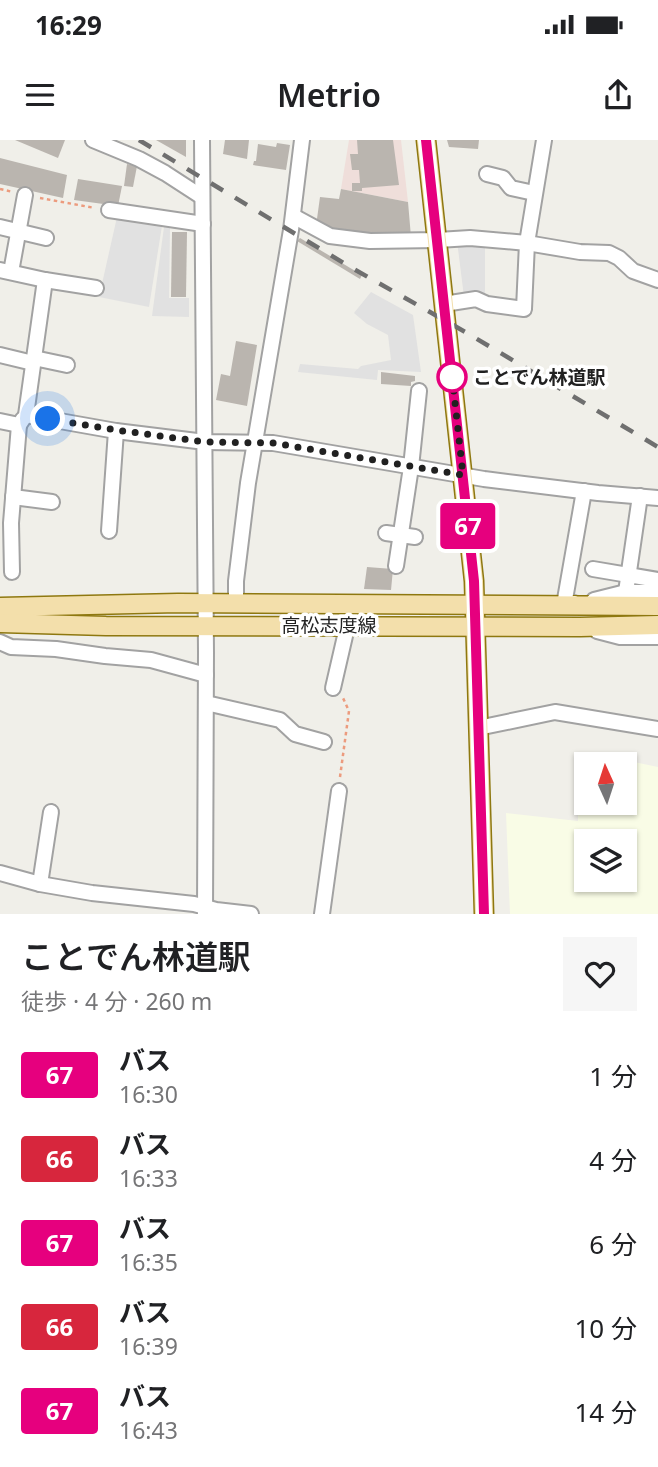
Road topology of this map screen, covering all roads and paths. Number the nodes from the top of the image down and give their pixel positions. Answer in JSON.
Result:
{"nodes":[{"id":1,"x":93,"y":140,"type":"edge"},
{"id":2,"x":202,"y":140,"type":"edge"},
{"id":3,"x":302,"y":140,"type":"edge"},
{"id":4,"x":426,"y":140,"type":"edge"},
{"id":5,"x":544,"y":140,"type":"edge"},
{"id":6,"x":487,"y":174,"type":"dead end"},
{"id":7,"x":0,"y":189,"type":"edge"},
{"id":8,"x":534,"y":193,"type":"junction"},
{"id":9,"x":25,"y":195,"type":"junction"},
{"id":10,"x":202,"y":197,"type":"junction"},
{"id":11,"x":109,"y":210,"type":"joint"},
{"id":12,"x":293,"y":216,"type":"junction"},
{"id":13,"x":203,"y":224,"type":"junction"},
{"id":14,"x":0,"y":228,"type":"edge"},
{"id":15,"x":19,"y":232,"type":"junction"},
{"id":16,"x":46,"y":238,"type":"dead end"},
{"id":17,"x":438,"y":240,"type":"junction"},
{"id":18,"x":527,"y":243,"type":"junction"},
{"id":19,"x":6,"y":271,"type":"edge"},
{"id":20,"x":45,"y":280,"type":"junction"},
{"id":21,"x":658,"y":280,"type":"edge"},
{"id":22,"x":96,"y":288,"type":"dead end"},
{"id":23,"x":444,"y":304,"type":"junction"},
{"id":24,"x":0,"y":355,"type":"edge"},
{"id":25,"x":34,"y":360,"type":"junction"},
{"id":26,"x":67,"y":365,"type":"dead end"},
{"id":27,"x":419,"y":391,"type":"dead end"},
{"id":28,"x":23,"y":420,"type":"junction"},
{"id":29,"x":0,"y":421,"type":"edge"},
{"id":30,"x":116,"y":430,"type":"junction"},
{"id":31,"x":205,"y":442,"type":"junction"},
{"id":32,"x":254,"y":442,"type":"junction"},
{"id":33,"x":411,"y":467,"type":"junction"},
{"id":34,"x":463,"y":475,"type":"junction"},
{"id":35,"x":584,"y":491,"type":"junction"},
{"id":36,"x":640,"y":496,"type":"junction"},
{"id":37,"x":13,"y":497,"type":"junction"},
{"id":38,"x":658,"y":498,"type":"edge"},
{"id":39,"x":52,"y":502,"type":"dead end"},
{"id":40,"x":109,"y":531,"type":"dead end"},
{"id":41,"x":396,"y":566,"type":"dead end"},
{"id":42,"x":593,"y":569,"type":"dead end"},
{"id":43,"x":12,"y":572,"type":"dead end"},
{"id":44,"x":629,"y":574,"type":"junction"},
{"id":45,"x":658,"y":580,"type":"edge"},
{"id":46,"x":626,"y":592,"type":"junction"},
{"id":47,"x":658,"y":592,"type":"edge"},
{"id":48,"x":205,"y":604,"type":"junction"},
{"id":49,"x":236,"y":604,"type":"junction"},
{"id":50,"x":475,"y":604,"type":"junction"},
{"id":51,"x":564,"y":605,"type":"junction"},
{"id":52,"x":658,"y":606,"type":"edge"},
{"id":53,"x":0,"y":607,"type":"edge"},
{"id":54,"x":0,"y":623,"type":"edge"},
{"id":55,"x":205,"y":625,"type":"junction"},
{"id":56,"x":345,"y":625,"type":"junction"},
{"id":57,"x":658,"y":625,"type":"edge"},
{"id":58,"x":476,"y":626,"type":"junction"},
{"id":59,"x":580,"y":626,"type":"junction"},
{"id":60,"x":658,"y":637,"type":"edge"},
{"id":61,"x":0,"y":642,"type":"edge"},
{"id":62,"x":206,"y":675,"type":"junction"},
{"id":63,"x":334,"y":688,"type":"joint"},
{"id":64,"x":206,"y":703,"type":"junction"},
{"id":65,"x":478,"y":728,"type":"junction"},
{"id":66,"x":658,"y":729,"type":"edge"},
{"id":67,"x":324,"y":742,"type":"dead end"},
{"id":68,"x":339,"y":791,"type":"joint"},
{"id":69,"x":51,"y":812,"type":"dead end"},
{"id":70,"x":0,"y":873,"type":"edge"},
{"id":71,"x":40,"y":884,"type":"junction"},
{"id":72,"x":205,"y":911,"type":"edge"},
{"id":73,"x":251,"y":914,"type":"edge"},
{"id":74,"x":323,"y":914,"type":"edge"},
{"id":75,"x":484,"y":914,"type":"edge"}],
"edges":[{"from":1,"to":10,"type":"street"},
{"from":2,"to":10,"type":"street"},
{"from":3,"to":12,"type":"street"},
{"from":4,"to":17,"type":"main road"},
{"from":5,"to":8,"type":"street"},
{"from":6,"to":8,"type":"street"},
{"from":7,"to":9,"type":"path"},
{"from":8,"to":18,"type":"street"},
{"from":9,"to":11,"type":"path"},
{"from":9,"to":15,"type":"street"},
{"from":10,"to":13,"type":"street"},
{"from":11,"to":13,"type":"street"},
{"from":12,"to":17,"type":"street"},
{"from":12,"to":32,"type":"street"},
{"from":13,"to":31,"type":"street"},
{"from":14,"to":15,"type":"street"},
{"from":15,"to":16,"type":"street"},
{"from":15,"to":19,"type":"street"},
{"from":17,"to":18,"type":"street"},
{"from":17,"to":23,"type":"main road"},
{"from":18,"to":21,"type":"street"},
{"from":18,"to":23,"type":"street"},
{"from":19,"to":20,"type":"street"},
{"from":20,"to":22,"type":"street"},
{"from":20,"to":25,"type":"street"},
{"from":23,"to":34,"type":"main road"},
{"from":24,"to":25,"type":"street"},
{"from":25,"to":26,"type":"street"},
{"from":25,"to":28,"type":"street"},
{"from":27,"to":33,"type":"street"},
{"from":28,"to":29,"type":"street"},
{"from":28,"to":30,"type":"street"},
{"from":28,"to":37,"type":"street"},
{"from":30,"to":31,"type":"street"},
{"from":30,"to":40,"type":"street"},
{"from":31,"to":32,"type":"street"},
{"from":31,"to":48,"type":"street"},
{"from":32,"to":33,"type":"street"},
{"from":32,"to":49,"type":"street"},
{"from":33,"to":34,"type":"street"},
{"from":33,"to":41,"type":"street"},
{"from":34,"to":35,"type":"street"},
{"from":34,"to":50,"type":"main road"},
{"from":35,"to":36,"type":"street"},
{"from":35,"to":51,"type":"street"},
{"from":36,"to":38,"type":"street"},
{"from":36,"to":44,"type":"street"},
{"from":37,"to":39,"type":"street"},
{"from":37,"to":43,"type":"street"},
{"from":42,"to":44,"type":"street"},
{"from":44,"to":45,"type":"street"},
{"from":44,"to":46,"type":"street"},
{"from":46,"to":47,"type":"street"},
{"from":46,"to":51,"type":"street"},
{"from":48,"to":49,"type":"main road","name":"高松志度線"},
{"from":48,"to":53,"type":"main road","name":"高松志度線"},
{"from":48,"to":55,"type":"street"},
{"from":49,"to":50,"type":"main road","name":"高松志度線"},
{"from":50,"to":51,"type":"main road","name":"高松志度線"},
{"from":50,"to":58,"type":"main road"},
{"from":51,"to":52,"type":"main road","name":"高松志度線"},
{"from":54,"to":55,"type":"main road","name":"高松志度線"},
{"from":55,"to":56,"type":"main road","name":"高松志度線"},
{"from":55,"to":62,"type":"street"},
{"from":56,"to":58,"type":"main road","name":"高松志度線"},
{"from":56,"to":63,"type":"street"},
{"from":57,"to":59,"type":"main road","name":"高松志度線"},
{"from":58,"to":59,"type":"main road","name":"高松志度線"},
{"from":58,"to":65,"type":"main road"},
{"from":59,"to":60,"type":"street"},
{"from":61,"to":62,"type":"street"},
{"from":62,"to":64,"type":"street"},
{"from":63,"to":68,"type":"path"},
{"from":64,"to":67,"type":"street"},
{"from":64,"to":72,"type":"street"},
{"from":65,"to":66,"type":"street"},
{"from":65,"to":75,"type":"main road"},
{"from":68,"to":74,"type":"street"},
{"from":69,"to":71,"type":"street"},
{"from":70,"to":71,"type":"street"},
{"from":71,"to":72,"type":"street"},
{"from":72,"to":73,"type":"street"}]}
